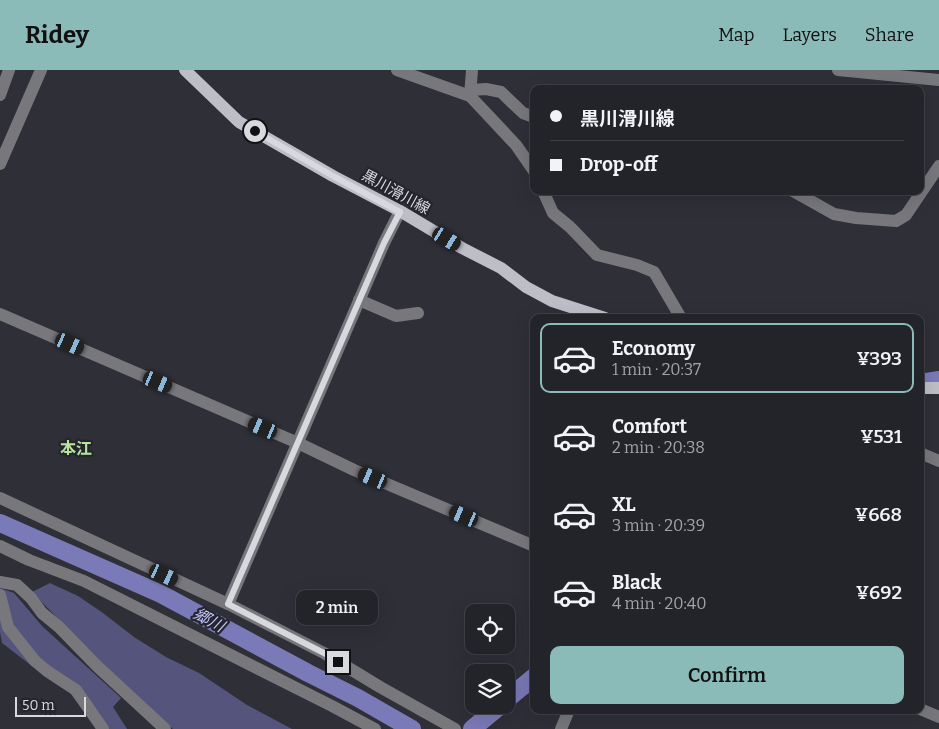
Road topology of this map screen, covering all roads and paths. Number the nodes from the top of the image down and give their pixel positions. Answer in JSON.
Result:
{"nodes":[{"id":1,"x":9,"y":70,"type":"edge"},
{"id":2,"x":41,"y":70,"type":"edge"},
{"id":3,"x":185,"y":70,"type":"edge"},
{"id":4,"x":397,"y":70,"type":"edge"},
{"id":5,"x":472,"y":70,"type":"edge"},
{"id":6,"x":838,"y":70,"type":"edge"},
{"id":7,"x":852,"y":71,"type":"edge"},
{"id":8,"x":939,"y":80,"type":"edge"},
{"id":9,"x":471,"y":93,"type":"junction"},
{"id":10,"x":0,"y":95,"type":"edge"},
{"id":11,"x":530,"y":115,"type":"edge"},
{"id":12,"x":0,"y":164,"type":"edge"},
{"id":13,"x":530,"y":165,"type":"edge"},
{"id":14,"x":939,"y":166,"type":"edge"},
{"id":15,"x":924,"y":188,"type":"edge"},
{"id":16,"x":545,"y":195,"type":"edge"},
{"id":17,"x":800,"y":195,"type":"edge"},
{"id":18,"x":919,"y":195,"type":"edge"},
{"id":19,"x":400,"y":212,"type":"junction"},
{"id":20,"x":359,"y":300,"type":"junction"},
{"id":21,"x":0,"y":314,"type":"edge"},
{"id":22,"x":418,"y":314,"type":"dead end"},
{"id":23,"x":585,"y":314,"type":"edge"},
{"id":24,"x":679,"y":314,"type":"edge"},
{"id":25,"x":924,"y":388,"type":"edge"},
{"id":26,"x":939,"y":388,"type":"edge"},
{"id":27,"x":298,"y":443,"type":"junction"},
{"id":28,"x":924,"y":455,"type":"edge"},
{"id":29,"x":939,"y":461,"type":"edge"},
{"id":30,"x":0,"y":498,"type":"edge"},
{"id":31,"x":530,"y":544,"type":"edge"},
{"id":32,"x":0,"y":546,"type":"edge"},
{"id":33,"x":0,"y":582,"type":"edge"},
{"id":34,"x":0,"y":595,"type":"edge"},
{"id":35,"x":228,"y":604,"type":"junction"},
{"id":36,"x":924,"y":711,"type":"edge"},
{"id":37,"x":568,"y":714,"type":"edge"},
{"id":38,"x":939,"y":717,"type":"edge"},
{"id":39,"x":103,"y":729,"type":"edge"},
{"id":40,"x":165,"y":729,"type":"edge"},
{"id":41,"x":375,"y":729,"type":"edge"},
{"id":42,"x":455,"y":729,"type":"edge"},
{"id":43,"x":561,"y":729,"type":"edge"}],
"edges":[{"from":1,"to":10,"type":"street"},
{"from":2,"to":12,"type":"street"},
{"from":3,"to":19,"type":"main road","name":"黒川滑川線"},
{"from":4,"to":9,"type":"street"},
{"from":5,"to":9,"type":"street"},
{"from":6,"to":7,"type":"street"},
{"from":7,"to":8,"type":"street"},
{"from":9,"to":11,"type":"street"},
{"from":9,"to":13,"type":"street"},
{"from":14,"to":15,"type":"street"},
{"from":16,"to":24,"type":"street"},
{"from":17,"to":18,"type":"street"},
{"from":19,"to":20,"type":"street"},
{"from":19,"to":23,"type":"main road","name":"黒川滑川線"},
{"from":20,"to":22,"type":"street"},
{"from":20,"to":27,"type":"street"},
{"from":21,"to":27,"type":"street"},
{"from":25,"to":26,"type":"main road"},
{"from":27,"to":31,"type":"street"},
{"from":27,"to":35,"type":"street"},
{"from":28,"to":29,"type":"street"},
{"from":30,"to":35,"type":"street"},
{"from":32,"to":41,"type":"street"},
{"from":33,"to":40,"type":"street"},
{"from":34,"to":39,"type":"street"},
{"from":35,"to":42,"type":"street"},
{"from":36,"to":38,"type":"street"},
{"from":37,"to":43,"type":"street"}]}
